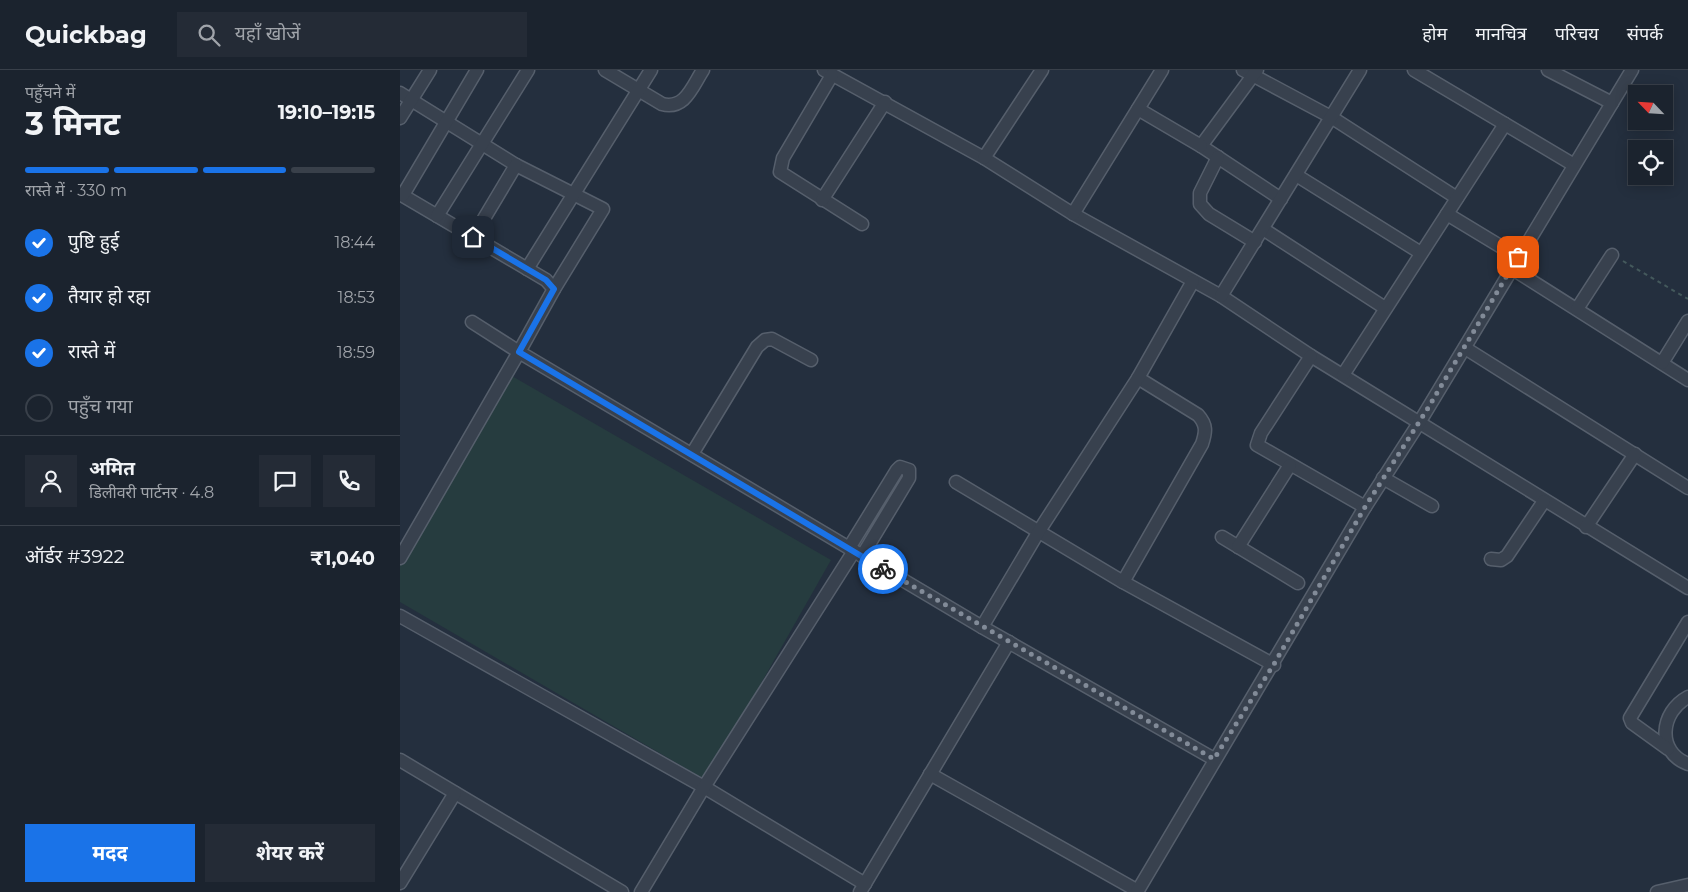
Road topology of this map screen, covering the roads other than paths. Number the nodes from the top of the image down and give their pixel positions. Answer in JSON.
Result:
{"nodes":[{"id":1,"x":430,"y":70,"type":"edge"},
{"id":2,"x":477,"y":70,"type":"edge"},
{"id":3,"x":528,"y":70,"type":"edge"},
{"id":4,"x":605,"y":70,"type":"edge"},
{"id":5,"x":651,"y":70,"type":"edge"},
{"id":6,"x":703,"y":70,"type":"edge"},
{"id":7,"x":1042,"y":70,"type":"edge"},
{"id":8,"x":1162,"y":70,"type":"edge"},
{"id":9,"x":1360,"y":70,"type":"edge"},
{"id":10,"x":1414,"y":70,"type":"edge"},
{"id":11,"x":1548,"y":70,"type":"edge"},
{"id":12,"x":1632,"y":70,"type":"edge"},
{"id":13,"x":1251,"y":72,"type":"edge"},
{"id":14,"x":828,"y":73,"type":"edge"},
{"id":15,"x":638,"y":90,"type":"junction"},
{"id":16,"x":400,"y":93,"type":"edge"},
{"id":17,"x":411,"y":100,"type":"junction"},
{"id":18,"x":885,"y":102,"type":"junction"},
{"id":19,"x":1612,"y":103,"type":"junction"},
{"id":20,"x":1138,"y":109,"type":"junction"},
{"id":21,"x":1331,"y":117,"type":"junction"},
{"id":22,"x":400,"y":118,"type":"edge"},
{"id":23,"x":446,"y":122,"type":"junction"},
{"id":24,"x":1505,"y":124,"type":"junction"},
{"id":25,"x":482,"y":144,"type":"junction"},
{"id":26,"x":1201,"y":146,"type":"junction"},
{"id":27,"x":1218,"y":157,"type":"junction"},
{"id":28,"x":984,"y":158,"type":"junction"},
{"id":29,"x":516,"y":165,"type":"junction"},
{"id":30,"x":1574,"y":165,"type":"junction"},
{"id":31,"x":1296,"y":175,"type":"junction"},
{"id":32,"x":574,"y":194,"type":"junction"},
{"id":33,"x":401,"y":195,"type":"edge"},
{"id":34,"x":1457,"y":198,"type":"junction"},
{"id":35,"x":1281,"y":199,"type":"junction"},
{"id":36,"x":822,"y":200,"type":"junction"},
{"id":37,"x":1073,"y":214,"type":"junction"},
{"id":38,"x":1446,"y":214,"type":"junction"},
{"id":39,"x":437,"y":216,"type":"junction"},
{"id":40,"x":862,"y":224,"type":"dead end"},
{"id":41,"x":1263,"y":229,"type":"junction"},
{"id":42,"x":473,"y":237,"type":"junction"},
{"id":43,"x":1255,"y":242,"type":"junction"},
{"id":44,"x":1421,"y":253,"type":"junction"},
{"id":45,"x":1518,"y":257,"type":"junction"},
{"id":46,"x":1616,"y":258,"type":"road end"},
{"id":47,"x":1511,"y":268,"type":"junction"},
{"id":48,"x":527,"y":269,"type":"junction"},
{"id":49,"x":1192,"y":281,"type":"junction"},
{"id":50,"x":554,"y":289,"type":"junction"},
{"id":51,"x":1221,"y":296,"type":"junction"},
{"id":52,"x":1385,"y":308,"type":"junction"},
{"id":53,"x":1577,"y":310,"type":"junction"},
{"id":54,"x":1688,"y":321,"type":"edge"},
{"id":55,"x":472,"y":322,"type":"dead end"},
{"id":56,"x":1685,"y":334,"type":"edge"},
{"id":57,"x":1464,"y":348,"type":"junction"},
{"id":58,"x":519,"y":352,"type":"junction"},
{"id":59,"x":1310,"y":356,"type":"junction"},
{"id":60,"x":811,"y":360,"type":"dead end"},
{"id":61,"x":1665,"y":365,"type":"junction"},
{"id":62,"x":1343,"y":375,"type":"junction"},
{"id":63,"x":1138,"y":378,"type":"junction"},
{"id":64,"x":1688,"y":380,"type":"edge"},
{"id":65,"x":1419,"y":422,"type":"junction"},
{"id":66,"x":692,"y":454,"type":"junction"},
{"id":67,"x":1635,"y":454,"type":"junction"},
{"id":68,"x":1290,"y":465,"type":"junction"},
{"id":69,"x":1383,"y":478,"type":"junction"},
{"id":70,"x":956,"y":482,"type":"dead end"},
{"id":71,"x":1688,"y":488,"type":"edge"},
{"id":72,"x":1544,"y":501,"type":"junction"},
{"id":73,"x":1432,"y":506,"type":"dead end"},
{"id":74,"x":1365,"y":507,"type":"junction"},
{"id":75,"x":1586,"y":527,"type":"junction"},
{"id":76,"x":1040,"y":531,"type":"junction"},
{"id":77,"x":1222,"y":537,"type":"dead end"},
{"id":78,"x":1238,"y":546,"type":"junction"},
{"id":79,"x":855,"y":552,"type":"junction"},
{"id":80,"x":400,"y":558,"type":"edge"},
{"id":81,"x":1491,"y":559,"type":"dead end"},
{"id":82,"x":1123,"y":582,"type":"junction"},
{"id":83,"x":1298,"y":583,"type":"dead end"},
{"id":84,"x":1688,"y":588,"type":"edge"},
{"id":85,"x":400,"y":616,"type":"edge"},
{"id":86,"x":1688,"y":622,"type":"edge"},
{"id":87,"x":982,"y":627,"type":"junction"},
{"id":88,"x":1009,"y":642,"type":"junction"},
{"id":89,"x":1274,"y":664,"type":"junction"},
{"id":90,"x":1688,"y":697,"type":"edge"},
{"id":91,"x":1668,"y":749,"type":"junction"},
{"id":92,"x":1214,"y":759,"type":"junction"},
{"id":93,"x":400,"y":760,"type":"edge"},
{"id":94,"x":1688,"y":764,"type":"edge"},
{"id":95,"x":930,"y":774,"type":"junction"},
{"id":96,"x":704,"y":787,"type":"junction"},
{"id":97,"x":455,"y":792,"type":"junction"},
{"id":98,"x":400,"y":883,"type":"edge"},
{"id":99,"x":1688,"y":886,"type":"edge"},
{"id":100,"x":862,"y":888,"type":"edge"},
{"id":101,"x":622,"y":892,"type":"edge"},
{"id":102,"x":641,"y":892,"type":"edge"},
{"id":103,"x":1138,"y":892,"type":"edge"},
{"id":104,"x":1657,"y":892,"type":"edge"}],
"edges":[{"from":1,"to":17,"type":"street"},
{"from":2,"to":23,"type":"street"},
{"from":3,"to":25,"type":"street"},
{"from":4,"to":15,"type":"street"},
{"from":5,"to":15,"type":"street"},
{"from":6,"to":15,"type":"street"},
{"from":7,"to":28,"type":"street"},
{"from":8,"to":20,"type":"street"},
{"from":9,"to":21,"type":"street"},
{"from":10,"to":24,"type":"street"},
{"from":11,"to":19,"type":"street"},
{"from":12,"to":19,"type":"street"},
{"from":13,"to":21,"type":"street"},
{"from":13,"to":26,"type":"street"},
{"from":14,"to":18,"type":"street"},
{"from":14,"to":36,"type":"street"},
{"from":15,"to":32,"type":"street"},
{"from":16,"to":17,"type":"street"},
{"from":17,"to":22,"type":"street"},
{"from":17,"to":23,"type":"street"},
{"from":18,"to":28,"type":"street"},
{"from":18,"to":36,"type":"street"},
{"from":19,"to":30,"type":"street"},
{"from":20,"to":26,"type":"street"},
{"from":20,"to":37,"type":"street"},
{"from":21,"to":31,"type":"street"},
{"from":21,"to":34,"type":"street"},
{"from":23,"to":25,"type":"street"},
{"from":23,"to":33,"type":"street"},
{"from":24,"to":30,"type":"street"},
{"from":24,"to":34,"type":"street"},
{"from":25,"to":29,"type":"street"},
{"from":25,"to":39,"type":"street"},
{"from":26,"to":27,"type":"street"},
{"from":27,"to":35,"type":"street"},
{"from":27,"to":43,"type":"street"},
{"from":28,"to":37,"type":"street"},
{"from":29,"to":32,"type":"street"},
{"from":29,"to":42,"type":"street"},
{"from":30,"to":45,"type":"street"},
{"from":31,"to":35,"type":"street"},
{"from":31,"to":44,"type":"street"},
{"from":32,"to":48,"type":"street"},
{"from":32,"to":50,"type":"street"},
{"from":33,"to":39,"type":"street"},
{"from":34,"to":38,"type":"street"},
{"from":35,"to":41,"type":"street"},
{"from":36,"to":40,"type":"street"},
{"from":37,"to":49,"type":"street"},
{"from":38,"to":44,"type":"street"},
{"from":38,"to":45,"type":"street"},
{"from":39,"to":42,"type":"street"},
{"from":41,"to":43,"type":"street"},
{"from":41,"to":52,"type":"street"},
{"from":42,"to":48,"type":"street"},
{"from":43,"to":51,"type":"street"},
{"from":44,"to":52,"type":"street"},
{"from":45,"to":47,"type":"street"},
{"from":46,"to":53,"type":"street"},
{"from":47,"to":53,"type":"street"},
{"from":47,"to":57,"type":"street"},
{"from":48,"to":50,"type":"street"},
{"from":49,"to":51,"type":"street"},
{"from":49,"to":63,"type":"street"},
{"from":50,"to":58,"type":"street"},
{"from":51,"to":59,"type":"street"},
{"from":52,"to":62,"type":"street"},
{"from":53,"to":61,"type":"street"},
{"from":54,"to":56,"type":"street"},
{"from":55,"to":58,"type":"street"},
{"from":56,"to":61,"type":"street"},
{"from":57,"to":65,"type":"street"},
{"from":57,"to":67,"type":"street"},
{"from":58,"to":66,"type":"street"},
{"from":58,"to":80,"type":"street"},
{"from":59,"to":62,"type":"street"},
{"from":59,"to":68,"type":"street"},
{"from":60,"to":66,"type":"street"},
{"from":61,"to":64,"type":"street"},
{"from":62,"to":65,"type":"street"},
{"from":63,"to":76,"type":"street"},
{"from":63,"to":82,"type":"street"},
{"from":65,"to":69,"type":"street"},
{"from":65,"to":72,"type":"street"},
{"from":66,"to":79,"type":"street"},
{"from":67,"to":71,"type":"street"},
{"from":67,"to":75,"type":"street"},
{"from":68,"to":74,"type":"street"},
{"from":68,"to":78,"type":"street"},
{"from":69,"to":73,"type":"street"},
{"from":69,"to":74,"type":"street"},
{"from":70,"to":76,"type":"street"},
{"from":72,"to":75,"type":"street"},
{"from":72,"to":81,"type":"street"},
{"from":74,"to":89,"type":"street"},
{"from":75,"to":84,"type":"street"},
{"from":76,"to":82,"type":"street"},
{"from":76,"to":87,"type":"street"},
{"from":77,"to":78,"type":"street"},
{"from":78,"to":83,"type":"street"},
{"from":79,"to":79,"type":"street"},
{"from":79,"to":87,"type":"street"},
{"from":79,"to":96,"type":"street"},
{"from":82,"to":89,"type":"street"},
{"from":85,"to":96,"type":"street"},
{"from":86,"to":91,"type":"street"},
{"from":87,"to":88,"type":"street"},
{"from":88,"to":92,"type":"street"},
{"from":88,"to":95,"type":"street"},
{"from":89,"to":92,"type":"street"},
{"from":90,"to":91,"type":"street"},
{"from":91,"to":94,"type":"street"},
{"from":92,"to":103,"type":"street"},
{"from":93,"to":97,"type":"street"},
{"from":95,"to":100,"type":"street"},
{"from":95,"to":103,"type":"street"},
{"from":96,"to":100,"type":"street"},
{"from":96,"to":102,"type":"street"},
{"from":97,"to":98,"type":"street"},
{"from":97,"to":101,"type":"street"},
{"from":99,"to":104,"type":"street"}]}
